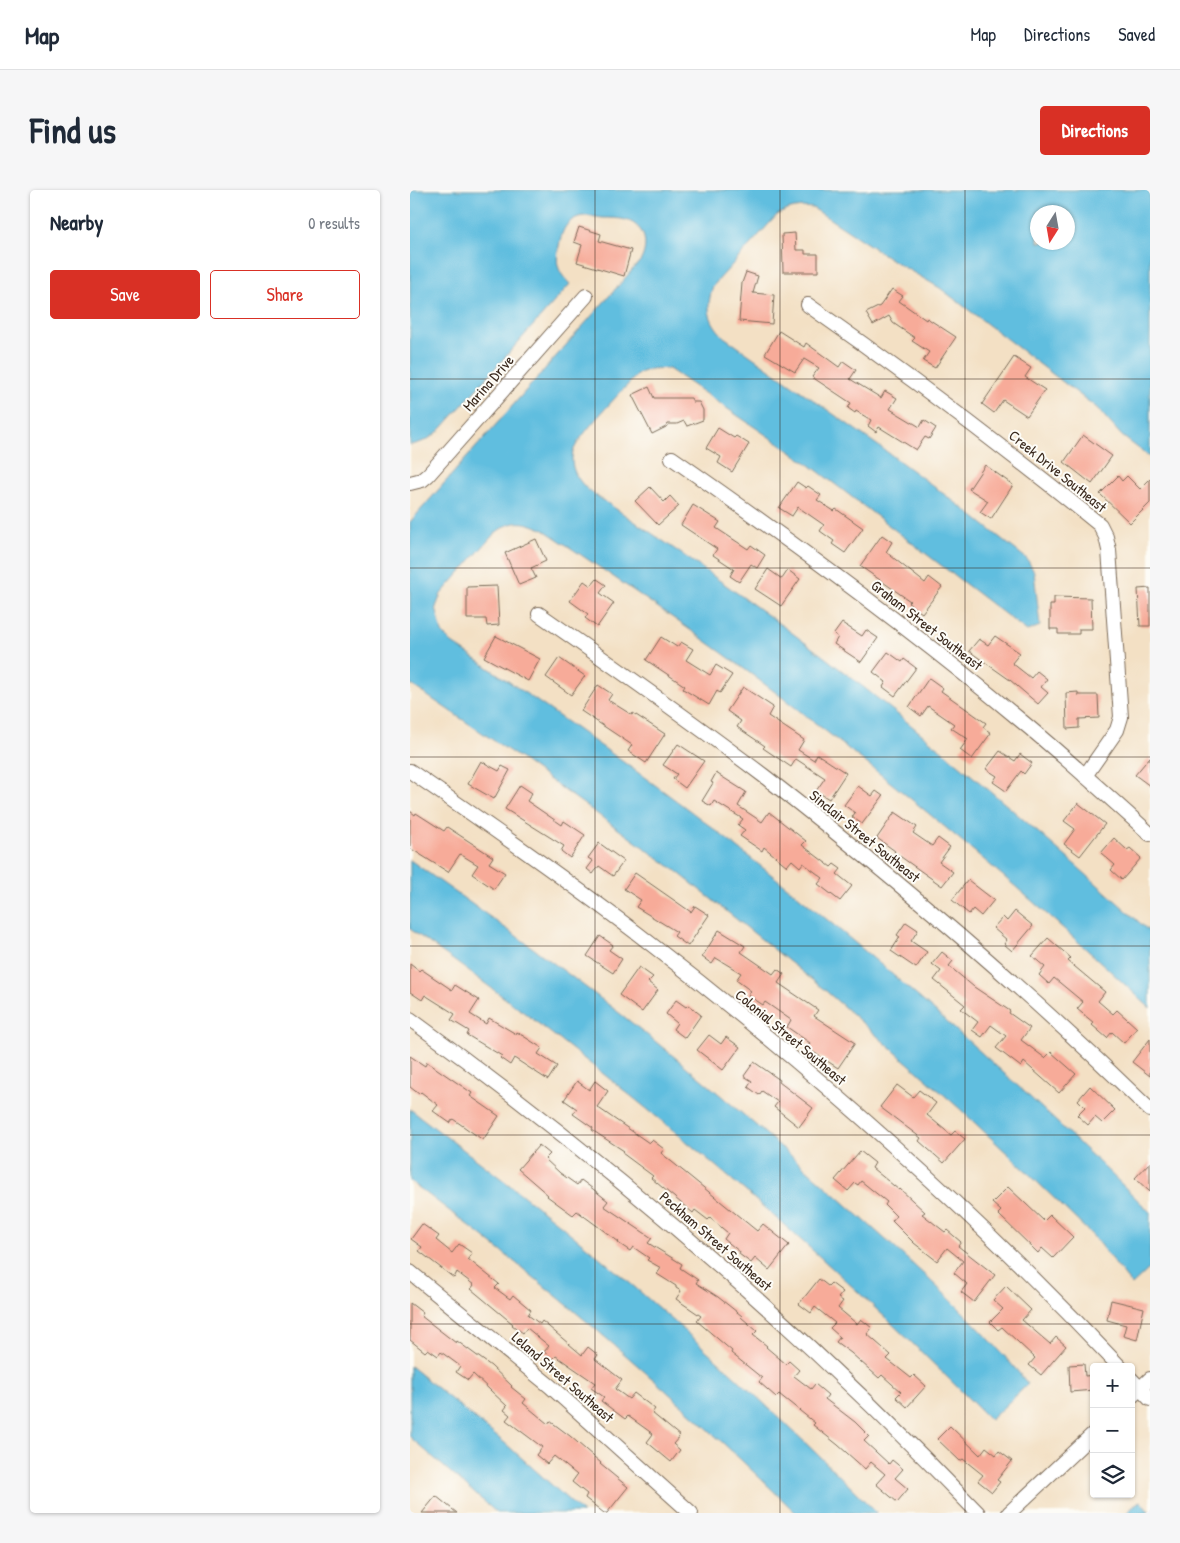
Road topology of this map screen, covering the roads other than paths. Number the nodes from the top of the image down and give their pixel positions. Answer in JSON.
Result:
{"nodes":[{"id":1,"x":586,"y":296,"type":"dead end"},
{"id":2,"x":808,"y":305,"type":"dead end"},
{"id":3,"x":672,"y":458,"type":"dead end"},
{"id":4,"x":410,"y":483,"type":"edge"},
{"id":5,"x":539,"y":614,"type":"dead end"},
{"id":6,"x":410,"y":771,"type":"edge"},
{"id":7,"x":1084,"y":776,"type":"junction"},
{"id":8,"x":1150,"y":834,"type":"edge"},
{"id":9,"x":410,"y":1019,"type":"edge"},
{"id":10,"x":1150,"y":1110,"type":"edge"},
{"id":11,"x":410,"y":1272,"type":"edge"},
{"id":12,"x":1116,"y":1363,"type":"edge"},
{"id":13,"x":1138,"y":1386,"type":"edge"},
{"id":14,"x":1150,"y":1399,"type":"edge"},
{"id":15,"x":1090,"y":1437,"type":"edge"},
{"id":16,"x":691,"y":1513,"type":"edge"},
{"id":17,"x":978,"y":1513,"type":"edge"},
{"id":18,"x":1009,"y":1513,"type":"edge"}],
"edges":[{"from":1,"to":4,"type":"street","name":"Marina Drive"},
{"from":2,"to":7,"type":"street","name":"Creek Drive Southeast"},
{"from":3,"to":7,"type":"street","name":"Graham Street Southeast"},
{"from":5,"to":10,"type":"street","name":"Sinclair Street Southeast"},
{"from":6,"to":12,"type":"street","name":"Colonial Street Southeast"},
{"from":7,"to":8,"type":"street","name":"Graham Street Southeast"},
{"from":9,"to":17,"type":"street","name":"Peckham Street Southeast"},
{"from":11,"to":16,"type":"street","name":"Leland Street Southeast"},
{"from":13,"to":14,"type":"street"},
{"from":15,"to":18,"type":"street"}]}
